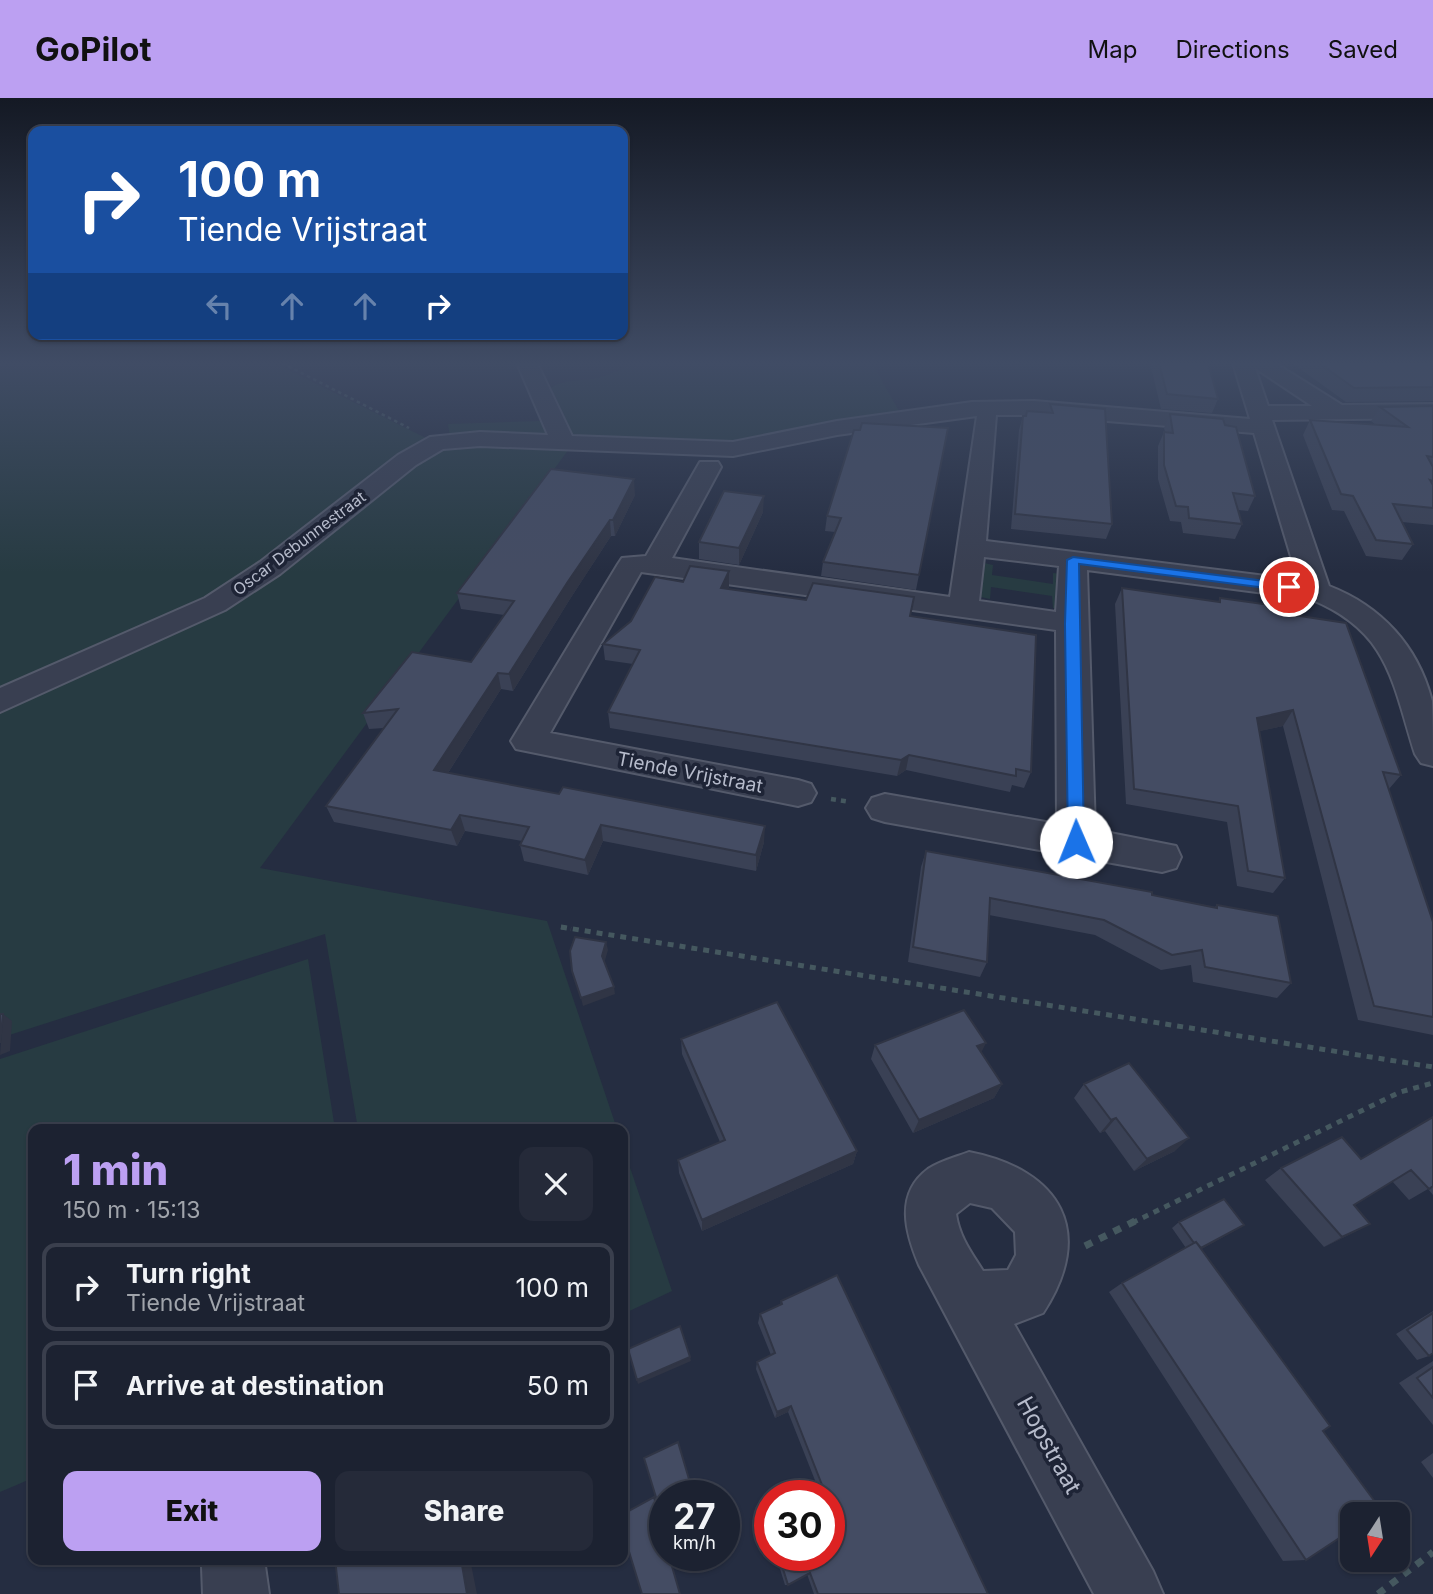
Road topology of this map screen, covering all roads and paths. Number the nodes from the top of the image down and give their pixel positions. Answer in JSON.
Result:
{"nodes":[{"id":1,"x":420,"y":433,"type":"edge"},
{"id":2,"x":559,"y":433,"type":"edge"},
{"id":3,"x":819,"y":433,"type":"edge"},
{"id":4,"x":984,"y":433,"type":"edge"},
{"id":5,"x":1264,"y":433,"type":"edge"},
{"id":6,"x":438,"y":442,"type":"junction"},
{"id":7,"x":564,"y":443,"type":"junction"},
{"id":8,"x":709,"y":467,"type":"dead end"},
{"id":9,"x":972,"y":547,"type":"junction"},
{"id":10,"x":1073,"y":560,"type":"junction"},
{"id":11,"x":655,"y":564,"type":"junction"},
{"id":12,"x":1316,"y":591,"type":"junction"},
{"id":13,"x":963,"y":609,"type":"junction"},
{"id":14,"x":1072,"y":624,"type":"junction"},
{"id":15,"x":0,"y":701,"type":"edge"},
{"id":16,"x":1433,"y":754,"type":"edge"},
{"id":17,"x":798,"y":793,"type":"joint"},
{"id":18,"x":885,"y":808,"type":"joint"},
{"id":19,"x":1076,"y":842,"type":"junction"},
{"id":20,"x":1162,"y":857,"type":"dead end"},
{"id":21,"x":561,"y":927,"type":"dead end"},
{"id":22,"x":1433,"y":1067,"type":"edge"},
{"id":23,"x":1433,"y":1083,"type":"edge"},
{"id":24,"x":1040,"y":1268,"type":"junction"},
{"id":25,"x":967,"y":1295,"type":"junction"},
{"id":26,"x":1433,"y":1552,"type":"edge"},
{"id":27,"x":1130,"y":1594,"type":"edge"},
{"id":28,"x":1378,"y":1594,"type":"edge"}],
"edges":[{"from":1,"to":6,"type":"path"},
{"from":2,"to":7,"type":"street"},
{"from":3,"to":7,"type":"street","name":"Oscar Debunnestraat"},
{"from":4,"to":9,"type":"street"},
{"from":5,"to":12,"type":"street"},
{"from":6,"to":7,"type":"street","name":"Oscar Debunnestraat"},
{"from":6,"to":15,"type":"street","name":"Oscar Debunnestraat"},
{"from":8,"to":11,"type":"street"},
{"from":9,"to":10,"type":"street"},
{"from":9,"to":13,"type":"street"},
{"from":10,"to":12,"type":"street"},
{"from":10,"to":14,"type":"street"},
{"from":11,"to":13,"type":"street","name":"Tiende Vrijstraat"},
{"from":11,"to":17,"type":"street","name":"Tiende Vrijstraat"},
{"from":12,"to":16,"type":"street"},
{"from":13,"to":14,"type":"street","name":"Tiende Vrijstraat"},
{"from":14,"to":19,"type":"street"},
{"from":17,"to":18,"type":"path"},
{"from":18,"to":19,"type":"street"},
{"from":19,"to":20,"type":"street"},
{"from":21,"to":22,"type":"path"},
{"from":23,"to":24,"type":"path"},
{"from":24,"to":25,"type":"street"},
{"from":24,"to":25,"type":"street"},
{"from":25,"to":27,"type":"street","name":"Hopstraat"},
{"from":26,"to":28,"type":"path"}]}
